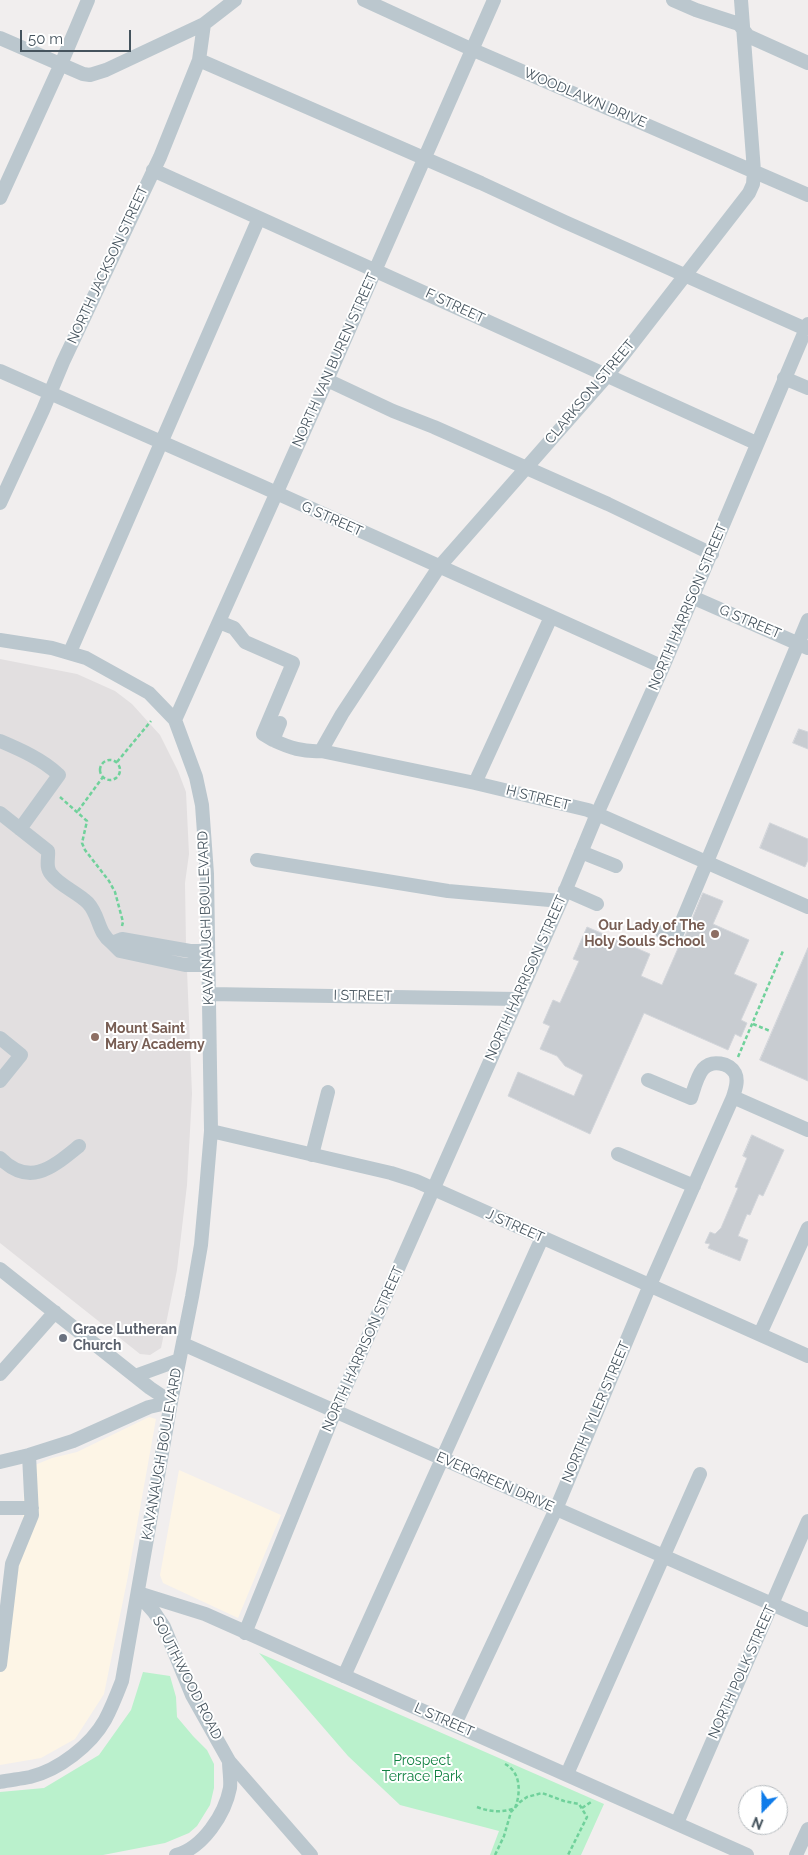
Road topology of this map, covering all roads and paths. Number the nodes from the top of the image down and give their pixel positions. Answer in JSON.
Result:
{"nodes":[{"id":1,"x":88,"y":0,"type":"edge"},
{"id":2,"x":235,"y":0,"type":"edge"},
{"id":3,"x":364,"y":0,"type":"edge"},
{"id":4,"x":494,"y":0,"type":"edge"},
{"id":5,"x":673,"y":0,"type":"edge"},
{"id":6,"x":741,"y":0,"type":"edge"},
{"id":7,"x":204,"y":24,"type":"junction"},
{"id":8,"x":743,"y":29,"type":"junction"},
{"id":9,"x":0,"y":38,"type":"edge"},
{"id":10,"x":472,"y":49,"type":"junction"},
{"id":11,"x":199,"y":60,"type":"junction"},
{"id":12,"x":808,"y":63,"type":"edge"},
{"id":13,"x":61,"y":64,"type":"junction"},
{"id":14,"x":424,"y":158,"type":"junction"},
{"id":15,"x":153,"y":170,"type":"junction"},
{"id":16,"x":754,"y":171,"type":"junction"},
{"id":17,"x":808,"y":195,"type":"edge"},
{"id":18,"x":0,"y":198,"type":"edge"},
{"id":19,"x":259,"y":218,"type":"junction"},
{"id":20,"x":374,"y":269,"type":"junction"},
{"id":21,"x":686,"y":275,"type":"junction"},
{"id":22,"x":807,"y":326,"type":"edge"},
{"id":23,"x":0,"y":372,"type":"edge"},
{"id":24,"x":607,"y":376,"type":"junction"},
{"id":25,"x":784,"y":378,"type":"junction"},
{"id":26,"x":327,"y":380,"type":"junction"},
{"id":27,"x":808,"y":388,"type":"edge"},
{"id":28,"x":50,"y":394,"type":"junction"},
{"id":29,"x":161,"y":443,"type":"junction"},
{"id":30,"x":756,"y":443,"type":"junction"},
{"id":31,"x":525,"y":468,"type":"junction"},
{"id":32,"x":275,"y":493,"type":"junction"},
{"id":33,"x":0,"y":503,"type":"edge"},
{"id":34,"x":712,"y":554,"type":"junction"},
{"id":35,"x":439,"y":567,"type":"junction"},
{"id":36,"x":692,"y":597,"type":"junction"},
{"id":37,"x":551,"y":617,"type":"junction"},
{"id":38,"x":808,"y":620,"type":"edge"},
{"id":39,"x":219,"y":622,"type":"junction"},
{"id":40,"x":0,"y":640,"type":"edge"},
{"id":41,"x":803,"y":646,"type":"edge"},
{"id":42,"x":70,"y":652,"type":"junction"},
{"id":43,"x":663,"y":667,"type":"junction"},
{"id":44,"x":175,"y":720,"type":"junction"},
{"id":45,"x":151,"y":721,"type":"dead end"},
{"id":46,"x":280,"y":723,"type":"dead end"},
{"id":47,"x":0,"y":740,"type":"edge"},
{"id":48,"x":273,"y":740,"type":"junction"},
{"id":49,"x":321,"y":751,"type":"junction"},
{"id":50,"x":117,"y":762,"type":"junction"},
{"id":51,"x":103,"y":777,"type":"junction"},
{"id":52,"x":476,"y":783,"type":"junction"},
{"id":53,"x":54,"y":804,"type":"dead end"},
{"id":54,"x":78,"y":811,"type":"junction"},
{"id":55,"x":0,"y":813,"type":"edge"},
{"id":56,"x":597,"y":814,"type":"junction"},
{"id":57,"x":20,"y":829,"type":"junction"},
{"id":58,"x":581,"y":852,"type":"junction"},
{"id":59,"x":257,"y":860,"type":"dead end"},
{"id":60,"x":706,"y":862,"type":"junction"},
{"id":61,"x":616,"y":866,"type":"dead end"},
{"id":62,"x":563,"y":896,"type":"junction"},
{"id":63,"x":597,"y":904,"type":"dead end"},
{"id":64,"x":808,"y":906,"type":"edge"},
{"id":65,"x":122,"y":928,"type":"dead end"},
{"id":66,"x":662,"y":932,"type":"dead end"},
{"id":67,"x":112,"y":943,"type":"junction"},
{"id":68,"x":208,"y":950,"type":"junction"},
{"id":69,"x":783,"y":951,"type":"dead end"},
{"id":70,"x":208,"y":965,"type":"junction"},
{"id":71,"x":209,"y":994,"type":"junction"},
{"id":72,"x":517,"y":999,"type":"junction"},
{"id":73,"x":753,"y":1024,"type":"junction"},
{"id":74,"x":770,"y":1031,"type":"dead end"},
{"id":75,"x":0,"y":1038,"type":"edge"},
{"id":76,"x":735,"y":1063,"type":"dead end"},
{"id":77,"x":0,"y":1080,"type":"edge"},
{"id":78,"x":648,"y":1080,"type":"dead end"},
{"id":79,"x":328,"y":1092,"type":"dead end"},
{"id":80,"x":733,"y":1097,"type":"junction"},
{"id":81,"x":211,"y":1130,"type":"junction"},
{"id":82,"x":808,"y":1130,"type":"edge"},
{"id":83,"x":79,"y":1146,"type":"dead end"},
{"id":84,"x":312,"y":1154,"type":"junction"},
{"id":85,"x":618,"y":1154,"type":"dead end"},
{"id":86,"x":0,"y":1158,"type":"edge"},
{"id":87,"x":694,"y":1186,"type":"junction"},
{"id":88,"x":434,"y":1190,"type":"junction"},
{"id":89,"x":808,"y":1228,"type":"edge"},
{"id":90,"x":542,"y":1238,"type":"junction"},
{"id":91,"x":0,"y":1269,"type":"edge"},
{"id":92,"x":650,"y":1285,"type":"junction"},
{"id":93,"x":55,"y":1312,"type":"junction"},
{"id":94,"x":760,"y":1334,"type":"junction"},
{"id":95,"x":183,"y":1344,"type":"junction"},
{"id":96,"x":808,"y":1356,"type":"edge"},
{"id":97,"x":179,"y":1360,"type":"junction"},
{"id":98,"x":0,"y":1374,"type":"edge"},
{"id":99,"x":135,"y":1376,"type":"junction"},
{"id":100,"x":171,"y":1402,"type":"junction"},
{"id":101,"x":335,"y":1411,"type":"junction"},
{"id":102,"x":29,"y":1455,"type":"junction"},
{"id":103,"x":442,"y":1458,"type":"junction"},
{"id":104,"x":0,"y":1462,"type":"edge"},
{"id":105,"x":700,"y":1474,"type":"dead end"},
{"id":106,"x":0,"y":1508,"type":"edge"},
{"id":107,"x":32,"y":1508,"type":"junction"},
{"id":108,"x":556,"y":1509,"type":"junction"},
{"id":109,"x":808,"y":1521,"type":"edge"},
{"id":110,"x":663,"y":1556,"type":"junction"},
{"id":111,"x":6,"y":1564,"type":"edge"},
{"id":112,"x":138,"y":1593,"type":"junction"},
{"id":113,"x":772,"y":1604,"type":"junction"},
{"id":114,"x":3,"y":1617,"type":"edge"},
{"id":115,"x":808,"y":1620,"type":"edge"},
{"id":116,"x":245,"y":1633,"type":"junction"},
{"id":117,"x":0,"y":1665,"type":"edge"},
{"id":118,"x":344,"y":1676,"type":"junction"},
{"id":119,"x":455,"y":1724,"type":"junction"},
{"id":120,"x":229,"y":1761,"type":"junction"},
{"id":121,"x":499,"y":1762,"type":"dead end"},
{"id":122,"x":567,"y":1774,"type":"junction"},
{"id":123,"x":0,"y":1782,"type":"edge"},
{"id":124,"x":477,"y":1807,"type":"dead end"},
{"id":125,"x":515,"y":1808,"type":"junction"},
{"id":126,"x":676,"y":1823,"type":"junction"},
{"id":127,"x":808,"y":1829,"type":"edge"},
{"id":128,"x":176,"y":1855,"type":"edge"},
{"id":129,"x":311,"y":1855,"type":"edge"},
{"id":130,"x":496,"y":1855,"type":"edge"},
{"id":131,"x":568,"y":1855,"type":"edge"},
{"id":132,"x":747,"y":1855,"type":"edge"},
{"id":133,"x":796,"y":1855,"type":"edge"}],
"edges":[{"from":1,"to":13,"type":"street"},
{"from":2,"to":7,"type":"street"},
{"from":3,"to":10,"type":"street","name":"WOODLAWN DRIVE"},
{"from":4,"to":10,"type":"street","name":"NORTH VAN BUREN STREET"},
{"from":5,"to":8,"type":"street"},
{"from":6,"to":8,"type":"street","name":"CLARKSON STREET"},
{"from":7,"to":11,"type":"street","name":"NORTH JACKSON STREET"},
{"from":7,"to":13,"type":"street"},
{"from":8,"to":12,"type":"street"},
{"from":8,"to":16,"type":"street","name":"CLARKSON STREET"},
{"from":9,"to":13,"type":"street"},
{"from":10,"to":14,"type":"street","name":"NORTH VAN BUREN STREET"},
{"from":10,"to":16,"type":"street","name":"WOODLAWN DRIVE"},
{"from":11,"to":14,"type":"street"},
{"from":11,"to":15,"type":"street","name":"NORTH JACKSON STREET"},
{"from":13,"to":18,"type":"street"},
{"from":14,"to":20,"type":"street","name":"NORTH VAN BUREN STREET"},
{"from":14,"to":21,"type":"street"},
{"from":15,"to":19,"type":"street","name":"F STREET"},
{"from":15,"to":28,"type":"street","name":"NORTH JACKSON STREET"},
{"from":16,"to":17,"type":"street","name":"WOODLAWN DRIVE"},
{"from":16,"to":21,"type":"street","name":"CLARKSON STREET"},
{"from":19,"to":20,"type":"street","name":"F STREET"},
{"from":19,"to":29,"type":"street"},
{"from":20,"to":24,"type":"street","name":"F STREET"},
{"from":20,"to":26,"type":"street","name":"NORTH VAN BUREN STREET"},
{"from":21,"to":22,"type":"street"},
{"from":21,"to":24,"type":"street","name":"CLARKSON STREET"},
{"from":22,"to":25,"type":"street","name":"NORTH HARRISON STREET"},
{"from":23,"to":28,"type":"street","name":"G STREET"},
{"from":24,"to":30,"type":"street","name":"F STREET"},
{"from":24,"to":31,"type":"street","name":"CLARKSON STREET"},
{"from":25,"to":27,"type":"street"},
{"from":25,"to":30,"type":"street","name":"NORTH HARRISON STREET"},
{"from":26,"to":31,"type":"street"},
{"from":26,"to":32,"type":"street","name":"NORTH VAN BUREN STREET"},
{"from":28,"to":29,"type":"street","name":"G STREET"},
{"from":28,"to":33,"type":"street","name":"NORTH JACKSON STREET"},
{"from":29,"to":32,"type":"street","name":"G STREET"},
{"from":29,"to":42,"type":"street"},
{"from":30,"to":34,"type":"street","name":"NORTH HARRISON STREET"},
{"from":31,"to":34,"type":"street"},
{"from":31,"to":35,"type":"street","name":"CLARKSON STREET"},
{"from":32,"to":35,"type":"street","name":"G STREET"},
{"from":32,"to":39,"type":"street","name":"NORTH VAN BUREN STREET"},
{"from":34,"to":36,"type":"street","name":"NORTH HARRISON STREET"},
{"from":35,"to":37,"type":"street","name":"G STREET"},
{"from":35,"to":49,"type":"street","name":"CLARKSON STREET"},
{"from":36,"to":41,"type":"street","name":"G STREET"},
{"from":36,"to":43,"type":"street","name":"NORTH HARRISON STREET"},
{"from":37,"to":43,"type":"street","name":"G STREET"},
{"from":37,"to":52,"type":"street"},
{"from":38,"to":41,"type":"street"},
{"from":39,"to":44,"type":"street","name":"NORTH VAN BUREN STREET"},
{"from":39,"to":48,"type":"street"},
{"from":40,"to":42,"type":"street","name":"KAVANAUGH BOULEVARD"},
{"from":41,"to":60,"type":"street"},
{"from":42,"to":44,"type":"street","name":"KAVANAUGH BOULEVARD"},
{"from":43,"to":56,"type":"street","name":"NORTH HARRISON STREET"},
{"from":44,"to":68,"type":"street","name":"KAVANAUGH BOULEVARD"},
{"from":45,"to":50,"type":"path"},
{"from":46,"to":48,"type":"street"},
{"from":47,"to":57,"type":"street"},
{"from":48,"to":49,"type":"street","name":"H STREET"},
{"from":49,"to":52,"type":"street","name":"H STREET"},
{"from":50,"to":51,"type":"path"},
{"from":50,"to":51,"type":"path"},
{"from":51,"to":54,"type":"path"},
{"from":52,"to":56,"type":"street","name":"H STREET"},
{"from":53,"to":54,"type":"path"},
{"from":54,"to":65,"type":"path"},
{"from":55,"to":57,"type":"street"},
{"from":56,"to":58,"type":"street","name":"NORTH HARRISON STREET"},
{"from":56,"to":60,"type":"street","name":"H STREET"},
{"from":57,"to":67,"type":"street"},
{"from":58,"to":61,"type":"street"},
{"from":58,"to":62,"type":"street","name":"NORTH HARRISON STREET"},
{"from":59,"to":62,"type":"street"},
{"from":60,"to":64,"type":"street","name":"H STREET"},
{"from":60,"to":66,"type":"street"},
{"from":62,"to":63,"type":"street"},
{"from":62,"to":72,"type":"street","name":"NORTH HARRISON STREET"},
{"from":67,"to":68,"type":"street"},
{"from":67,"to":70,"type":"street"},
{"from":68,"to":70,"type":"street","name":"KAVANAUGH BOULEVARD"},
{"from":69,"to":73,"type":"path"},
{"from":70,"to":71,"type":"street","name":"KAVANAUGH BOULEVARD"},
{"from":71,"to":72,"type":"street","name":"I STREET"},
{"from":71,"to":81,"type":"street","name":"KAVANAUGH BOULEVARD"},
{"from":72,"to":88,"type":"street","name":"NORTH HARRISON STREET"},
{"from":73,"to":74,"type":"path"},
{"from":73,"to":76,"type":"path"},
{"from":75,"to":77,"type":"street"},
{"from":78,"to":80,"type":"street"},
{"from":79,"to":84,"type":"street"},
{"from":80,"to":82,"type":"street"},
{"from":80,"to":87,"type":"street","name":"NORTH TYLER STREET"},
{"from":81,"to":84,"type":"street","name":"J STREET"},
{"from":81,"to":95,"type":"street","name":"KAVANAUGH BOULEVARD"},
{"from":83,"to":86,"type":"street"},
{"from":84,"to":88,"type":"street","name":"J STREET"},
{"from":85,"to":87,"type":"street"},
{"from":87,"to":92,"type":"street","name":"NORTH TYLER STREET"},
{"from":88,"to":90,"type":"street","name":"J STREET"},
{"from":88,"to":101,"type":"street","name":"NORTH HARRISON STREET"},
{"from":89,"to":94,"type":"street"},
{"from":90,"to":92,"type":"street","name":"J STREET"},
{"from":90,"to":103,"type":"street"},
{"from":91,"to":93,"type":"street"},
{"from":92,"to":94,"type":"street","name":"J STREET"},
{"from":92,"to":108,"type":"street","name":"NORTH TYLER STREET"},
{"from":93,"to":98,"type":"street"},
{"from":93,"to":99,"type":"street"},
{"from":94,"to":96,"type":"street","name":"J STREET"},
{"from":95,"to":97,"type":"street","name":"KAVANAUGH BOULEVARD"},
{"from":95,"to":101,"type":"street","name":"EVERGREEN DRIVE"},
{"from":97,"to":99,"type":"street"},
{"from":97,"to":100,"type":"street","name":"KAVANAUGH BOULEVARD"},
{"from":99,"to":100,"type":"street"},
{"from":100,"to":102,"type":"street"},
{"from":100,"to":112,"type":"street","name":"KAVANAUGH BOULEVARD"},
{"from":101,"to":103,"type":"street","name":"EVERGREEN DRIVE"},
{"from":101,"to":116,"type":"street","name":"NORTH HARRISON STREET"},
{"from":102,"to":104,"type":"street"},
{"from":102,"to":107,"type":"street"},
{"from":103,"to":108,"type":"street","name":"EVERGREEN DRIVE"},
{"from":103,"to":118,"type":"street"},
{"from":105,"to":110,"type":"street"},
{"from":106,"to":107,"type":"street"},
{"from":107,"to":111,"type":"street"},
{"from":108,"to":110,"type":"street","name":"EVERGREEN DRIVE"},
{"from":108,"to":119,"type":"street","name":"NORTH TYLER STREET"},
{"from":109,"to":113,"type":"street","name":"NORTH POLK STREET"},
{"from":110,"to":113,"type":"street","name":"EVERGREEN DRIVE"},
{"from":110,"to":122,"type":"street"},
{"from":111,"to":114,"type":"street"},
{"from":112,"to":116,"type":"street","name":"L STREET"},
{"from":112,"to":120,"type":"street","name":"SOUTHWOOD ROAD"},
{"from":112,"to":123,"type":"street","name":"KAVANAUGH BOULEVARD"},
{"from":113,"to":115,"type":"street","name":"EVERGREEN DRIVE"},
{"from":113,"to":126,"type":"street","name":"NORTH POLK STREET"},
{"from":114,"to":117,"type":"street"},
{"from":116,"to":118,"type":"street","name":"L STREET"},
{"from":118,"to":119,"type":"street","name":"L STREET"},
{"from":119,"to":122,"type":"street","name":"L STREET"},
{"from":120,"to":128,"type":"street"},
{"from":120,"to":129,"type":"street","name":"SOUTHWOOD ROAD"},
{"from":121,"to":125,"type":"path"},
{"from":122,"to":126,"type":"street","name":"L STREET"},
{"from":124,"to":125,"type":"path"},
{"from":125,"to":130,"type":"path"},
{"from":125,"to":131,"type":"path"},
{"from":126,"to":132,"type":"street","name":"L STREET"},
{"from":127,"to":133,"type":"street"}]}
